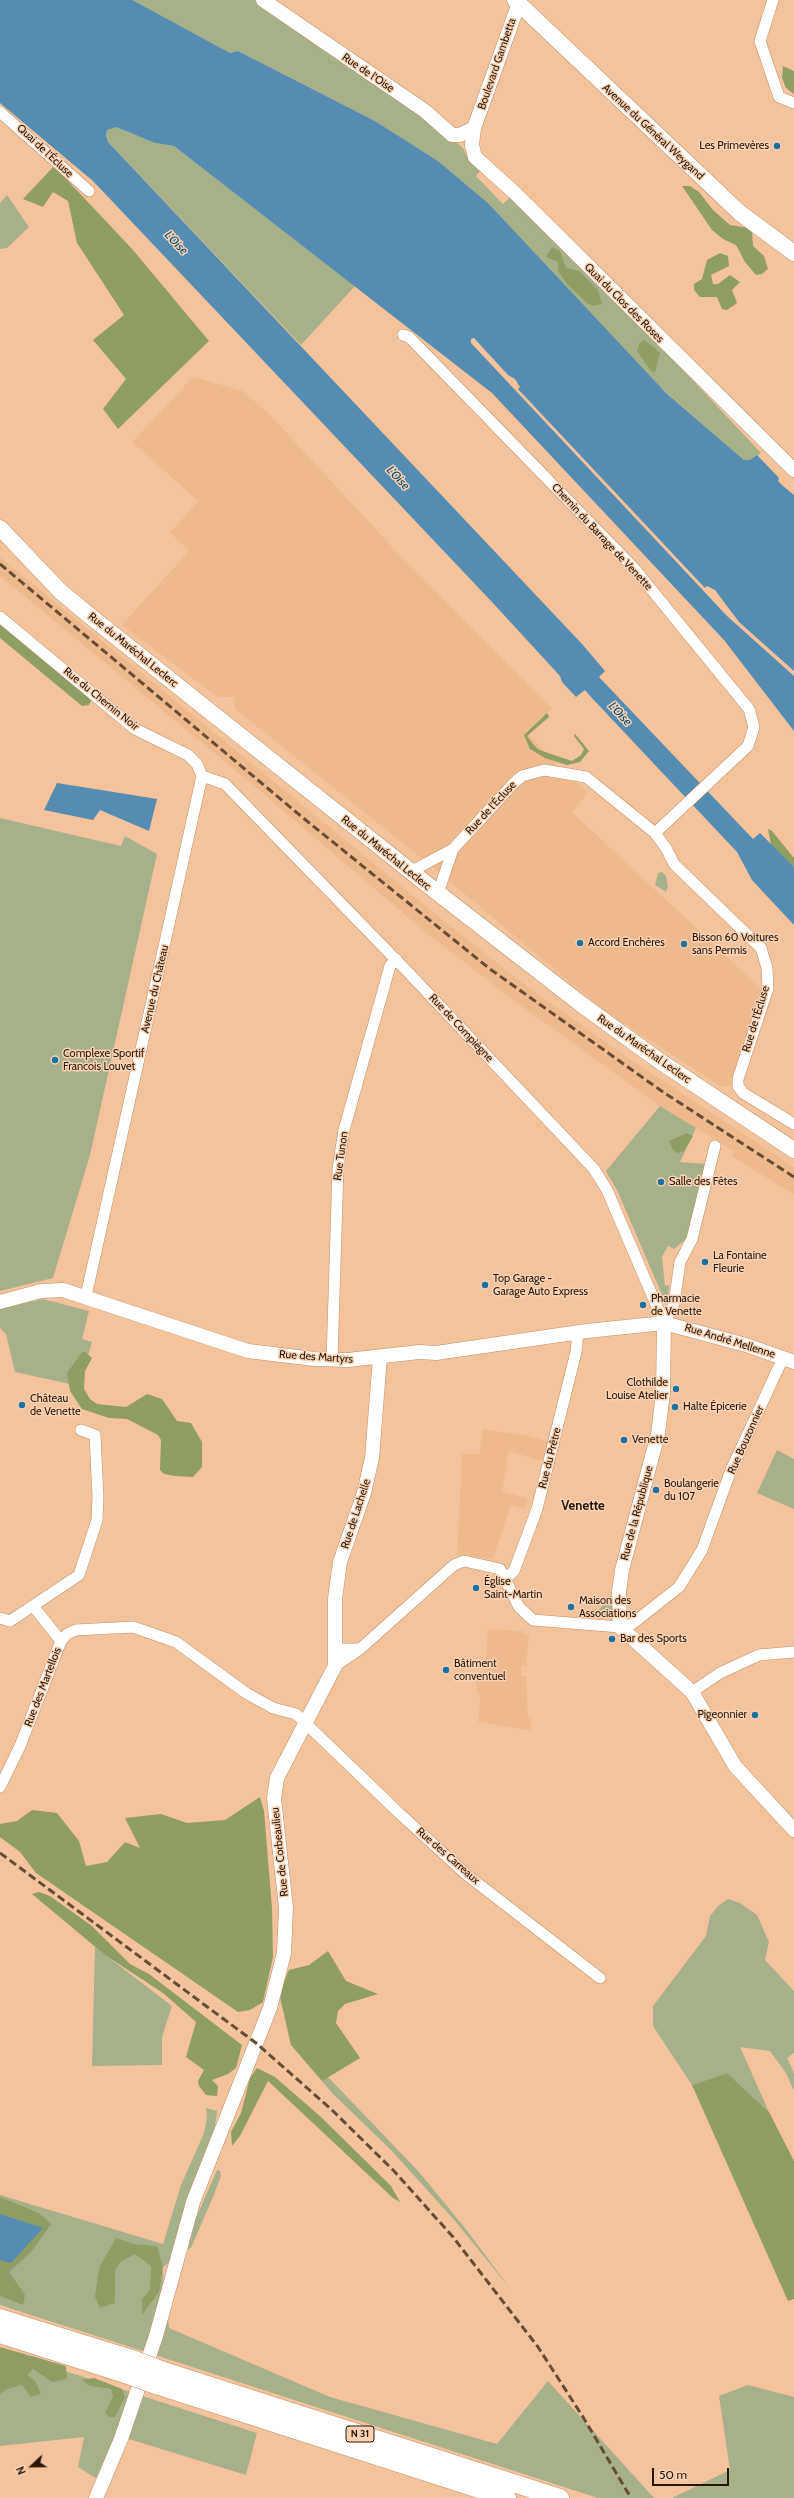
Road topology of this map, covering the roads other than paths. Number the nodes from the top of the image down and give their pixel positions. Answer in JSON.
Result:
{"nodes":[{"id":1,"x":262,"y":0,"type":"edge"},
{"id":2,"x":773,"y":0,"type":"edge"},
{"id":3,"x":518,"y":1,"type":"edge"},
{"id":4,"x":794,"y":103,"type":"edge"},
{"id":5,"x":0,"y":112,"type":"edge"},
{"id":6,"x":474,"y":128,"type":"junction"},
{"id":7,"x":452,"y":135,"type":"junction"},
{"id":8,"x":475,"y":157,"type":"junction"},
{"id":9,"x":89,"y":192,"type":"dead end"},
{"id":10,"x":794,"y":252,"type":"edge"},
{"id":11,"x":403,"y":335,"type":"dead end"},
{"id":12,"x":794,"y":470,"type":"edge"},
{"id":13,"x":0,"y":528,"type":"edge"},
{"id":14,"x":0,"y":617,"type":"edge"},
{"id":15,"x":202,"y":776,"type":"junction"},
{"id":16,"x":656,"y":834,"type":"junction"},
{"id":17,"x":453,"y":849,"type":"junction"},
{"id":18,"x":434,"y":858,"type":"junction"},
{"id":19,"x":446,"y":868,"type":"junction"},
{"id":20,"x":410,"y":872,"type":"junction"},
{"id":21,"x":438,"y":894,"type":"junction"},
{"id":22,"x":396,"y":959,"type":"junction"},
{"id":23,"x":794,"y":1124,"type":"edge"},
{"id":24,"x":714,"y":1146,"type":"dead end"},
{"id":25,"x":794,"y":1150,"type":"edge"},
{"id":26,"x":86,"y":1296,"type":"junction"},
{"id":27,"x":0,"y":1302,"type":"edge"},
{"id":28,"x":664,"y":1323,"type":"junction"},
{"id":29,"x":578,"y":1332,"type":"junction"},
{"id":30,"x":380,"y":1357,"type":"junction"},
{"id":31,"x":332,"y":1360,"type":"junction"},
{"id":32,"x":789,"y":1360,"type":"edge"},
{"id":33,"x":80,"y":1430,"type":"dead end"},
{"id":34,"x":506,"y":1578,"type":"junction"},
{"id":35,"x":34,"y":1606,"type":"junction"},
{"id":36,"x":0,"y":1618,"type":"edge"},
{"id":37,"x":620,"y":1627,"type":"junction"},
{"id":38,"x":61,"y":1641,"type":"junction"},
{"id":39,"x":334,"y":1649,"type":"junction"},
{"id":40,"x":360,"y":1649,"type":"junction"},
{"id":41,"x":794,"y":1652,"type":"edge"},
{"id":42,"x":334,"y":1668,"type":"junction"},
{"id":43,"x":692,"y":1692,"type":"junction"},
{"id":44,"x":306,"y":1722,"type":"junction"},
{"id":45,"x":0,"y":1788,"type":"edge"},
{"id":46,"x":794,"y":1830,"type":"edge"},
{"id":47,"x":600,"y":1978,"type":"dead end"},
{"id":48,"x":0,"y":2318,"type":"edge"},
{"id":49,"x":0,"y":2334,"type":"edge"},
{"id":50,"x":130,"y":2367,"type":"junction"},
{"id":51,"x":158,"y":2377,"type":"junction"},
{"id":52,"x":96,"y":2498,"type":"edge"},
{"id":53,"x":506,"y":2498,"type":"edge"},
{"id":54,"x":560,"y":2498,"type":"edge"}],
"edges":[{"from":1,"to":7,"type":"street","name":"Rue de l'Oise"},
{"from":2,"to":4,"type":"street"},
{"from":3,"to":6,"type":"street","name":"Boulevard Gambetta"},
{"from":3,"to":10,"type":"main road","name":"Avenue du Général Weygand"},
{"from":5,"to":9,"type":"street","name":"Quai de l'Écluse"},
{"from":6,"to":7,"type":"street"},
{"from":6,"to":8,"type":"street"},
{"from":7,"to":8,"type":"street","name":"Rue de l'Oise"},
{"from":8,"to":12,"type":"street","name":"Quai du Clos des Roses"},
{"from":11,"to":16,"type":"street","name":"Chemin du Barrage de Venette"},
{"from":13,"to":20,"type":"main road","name":"Rue du Maréchal Leclerc"},
{"from":14,"to":15,"type":"street","name":"Rue du Chemin Noir"},
{"from":15,"to":22,"type":"street","name":"Rue de Compiègne"},
{"from":15,"to":26,"type":"street","name":"Avenue du Château"},
{"from":16,"to":17,"type":"street","name":"Rue de l'Écluse"},
{"from":16,"to":23,"type":"street","name":"Rue de l'Écluse"},
{"from":17,"to":18,"type":"street"},
{"from":17,"to":19,"type":"street","name":"Rue de l'Écluse"},
{"from":18,"to":19,"type":"street"},
{"from":18,"to":20,"type":"street"},
{"from":19,"to":21,"type":"street","name":"Rue de l'Écluse"},
{"from":20,"to":21,"type":"main road","name":"Rue du Maréchal Leclerc"},
{"from":21,"to":25,"type":"main road","name":"Rue du Maréchal Leclerc"},
{"from":22,"to":28,"type":"street","name":"Rue de Compiègne"},
{"from":22,"to":31,"type":"street","name":"Rue Tunon"},
{"from":24,"to":28,"type":"street"},
{"from":26,"to":27,"type":"street","name":"Rue des Martyrs"},
{"from":26,"to":31,"type":"street","name":"Rue des Martyrs"},
{"from":28,"to":29,"type":"street","name":"Rue des Martyrs"},
{"from":28,"to":32,"type":"street","name":"Rue André Mellenne"},
{"from":28,"to":37,"type":"street","name":"Rue de la République"},
{"from":29,"to":30,"type":"street","name":"Rue des Martyrs"},
{"from":29,"to":34,"type":"street","name":"Rue du Prêtre"},
{"from":30,"to":31,"type":"street","name":"Rue des Martyrs"},
{"from":30,"to":39,"type":"street","name":"Rue de Lachelle"},
{"from":32,"to":37,"type":"street","name":"Rue Bouzonnier"},
{"from":33,"to":35,"type":"street"},
{"from":34,"to":37,"type":"street","name":"Rue de Corbeaulieu"},
{"from":34,"to":40,"type":"street","name":"Rue de Corbeaulieu"},
{"from":35,"to":36,"type":"street"},
{"from":35,"to":38,"type":"street"},
{"from":37,"to":43,"type":"street"},
{"from":38,"to":44,"type":"street","name":"Rue des Martellois"},
{"from":38,"to":45,"type":"street","name":"Rue des Martellois"},
{"from":39,"to":40,"type":"street"},
{"from":39,"to":42,"type":"street","name":"Rue de Lachelle"},
{"from":40,"to":42,"type":"street","name":"Rue de Corbeaulieu"},
{"from":41,"to":43,"type":"street"},
{"from":42,"to":44,"type":"street","name":"Rue de Corbeaulieu"},
{"from":43,"to":46,"type":"street"},
{"from":44,"to":47,"type":"street","name":"Rue des Carreaux"},
{"from":44,"to":52,"type":"street","name":"Rue de Corbeaulieu"},
{"from":48,"to":50,"type":"highway","number":"N 31"},
{"from":49,"to":50,"type":"highway","number":"N 31"},
{"from":50,"to":51,"type":"highway","number":"N 31","bridge":true},
{"from":51,"to":53,"type":"highway","number":"N 31"},
{"from":51,"to":54,"type":"highway","number":"N 31"}]}
